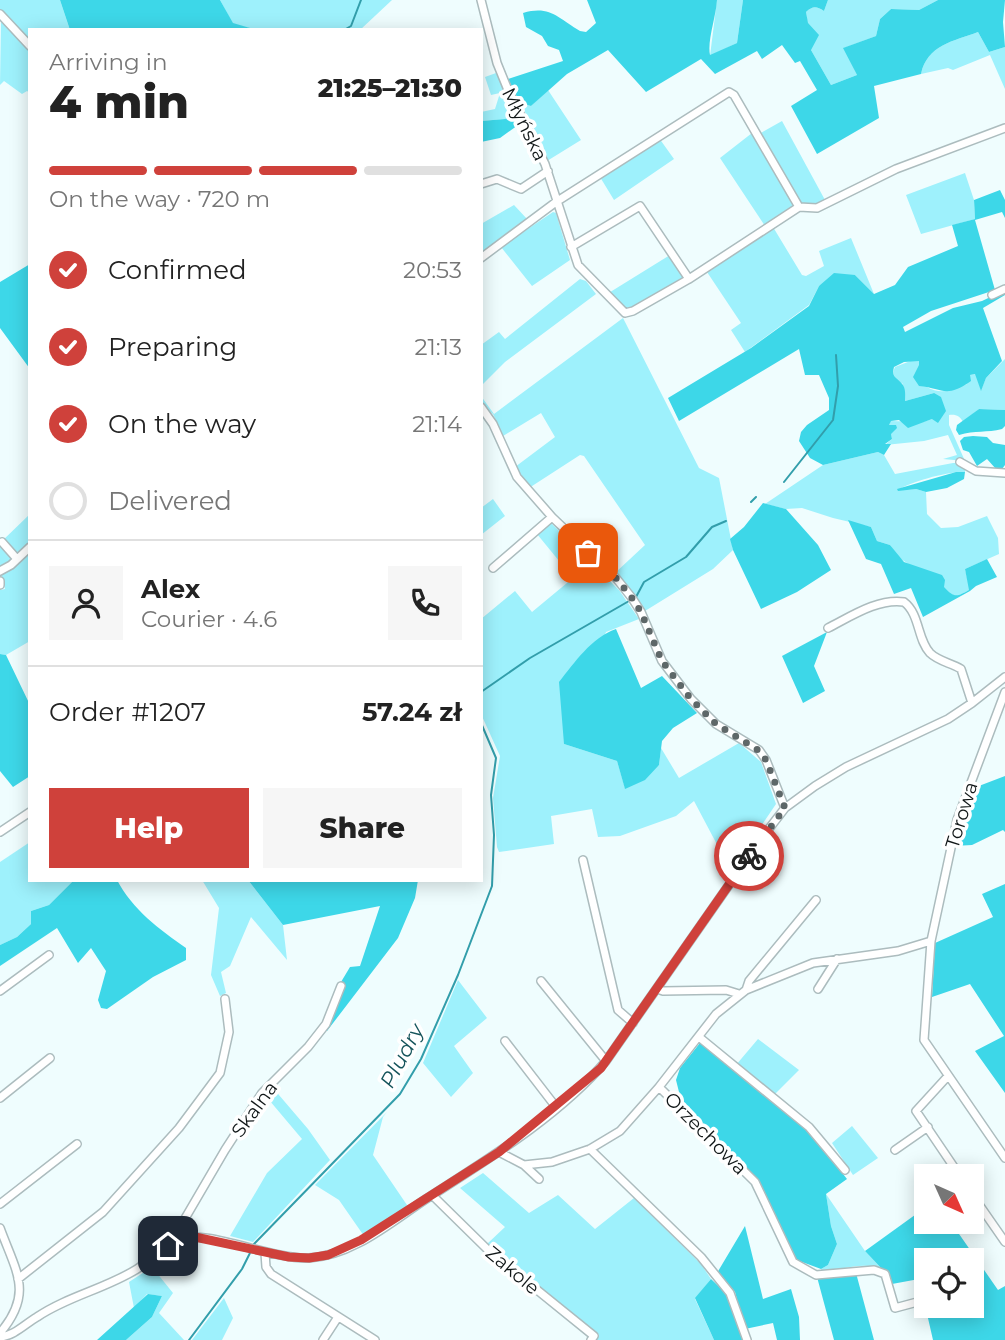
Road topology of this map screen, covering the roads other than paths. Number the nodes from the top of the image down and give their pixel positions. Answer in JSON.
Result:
{"nodes":[{"id":1,"x":481,"y":0,"type":"edge"},
{"id":2,"x":0,"y":14,"type":"edge"},
{"id":3,"x":28,"y":44,"type":"edge"},
{"id":4,"x":1005,"y":128,"type":"edge"},
{"id":5,"x":548,"y":171,"type":"junction"},
{"id":6,"x":483,"y":183,"type":"edge"},
{"id":7,"x":556,"y":202,"type":"junction"},
{"id":8,"x":799,"y":208,"type":"junction"},
{"id":9,"x":571,"y":247,"type":"junction"},
{"id":10,"x":483,"y":257,"type":"edge"},
{"id":11,"x":688,"y":279,"type":"junction"},
{"id":12,"x":1005,"y":289,"type":"edge"},
{"id":13,"x":992,"y":295,"type":"dead end"},
{"id":14,"x":483,"y":410,"type":"edge"},
{"id":15,"x":960,"y":462,"type":"dead end"},
{"id":16,"x":1005,"y":473,"type":"edge"},
{"id":17,"x":552,"y":517,"type":"junction"},
{"id":18,"x":2,"y":542,"type":"dead end"},
{"id":19,"x":28,"y":549,"type":"edge"},
{"id":20,"x":17,"y":559,"type":"junction"},
{"id":21,"x":493,"y":568,"type":"dead end"},
{"id":22,"x":0,"y":570,"type":"edge"},
{"id":23,"x":828,"y":628,"type":"dead end"},
{"id":24,"x":1005,"y":678,"type":"edge"},
{"id":25,"x":1005,"y":692,"type":"edge"},
{"id":26,"x":972,"y":703,"type":"junction"},
{"id":27,"x":785,"y":808,"type":"junction"},
{"id":28,"x":28,"y":813,"type":"edge"},
{"id":29,"x":0,"y":832,"type":"edge"},
{"id":30,"x":583,"y":860,"type":"dead end"},
{"id":31,"x":816,"y":900,"type":"dead end"},
{"id":32,"x":931,"y":941,"type":"junction"},
{"id":33,"x":49,"y":956,"type":"dead end"},
{"id":34,"x":837,"y":959,"type":"junction"},
{"id":35,"x":541,"y":981,"type":"dead end"},
{"id":36,"x":341,"y":986,"type":"dead end"},
{"id":37,"x":657,"y":989,"type":"junction"},
{"id":38,"x":818,"y":989,"type":"dead end"},
{"id":39,"x":0,"y":991,"type":"edge"},
{"id":40,"x":743,"y":992,"type":"junction"},
{"id":41,"x":225,"y":999,"type":"dead end"},
{"id":42,"x":633,"y":1023,"type":"junction"},
{"id":43,"x":699,"y":1037,"type":"junction"},
{"id":44,"x":505,"y":1041,"type":"dead end"},
{"id":45,"x":50,"y":1058,"type":"dead end"},
{"id":46,"x":606,"y":1061,"type":"junction"},
{"id":47,"x":948,"y":1076,"type":"junction"},
{"id":48,"x":659,"y":1087,"type":"junction"},
{"id":49,"x":0,"y":1098,"type":"edge"},
{"id":50,"x":556,"y":1107,"type":"junction"},
{"id":51,"x":928,"y":1127,"type":"junction"},
{"id":52,"x":77,"y":1144,"type":"dead end"},
{"id":53,"x":590,"y":1149,"type":"junction"},
{"id":54,"x":895,"y":1150,"type":"dead end"},
{"id":55,"x":499,"y":1152,"type":"junction"},
{"id":56,"x":1005,"y":1158,"type":"edge"},
{"id":57,"x":952,"y":1164,"type":"edge"},
{"id":58,"x":524,"y":1165,"type":"junction"},
{"id":59,"x":845,"y":1170,"type":"dead end"},
{"id":60,"x":539,"y":1179,"type":"dead end"},
{"id":61,"x":432,"y":1195,"type":"junction"},
{"id":62,"x":0,"y":1204,"type":"edge"},
{"id":63,"x":984,"y":1212,"type":"edge"},
{"id":64,"x":0,"y":1228,"type":"edge"},
{"id":65,"x":178,"y":1240,"type":"junction"},
{"id":66,"x":1005,"y":1242,"type":"edge"},
{"id":67,"x":262,"y":1252,"type":"junction"},
{"id":68,"x":37,"y":1265,"type":"junction"},
{"id":69,"x":16,"y":1270,"type":"junction"},
{"id":70,"x":18,"y":1279,"type":"junction"},
{"id":71,"x":914,"y":1303,"type":"edge"},
{"id":72,"x":338,"y":1317,"type":"junction"},
{"id":73,"x":0,"y":1335,"type":"edge"},
{"id":74,"x":323,"y":1340,"type":"edge"},
{"id":75,"x":375,"y":1340,"type":"edge"},
{"id":76,"x":591,"y":1340,"type":"edge"},
{"id":77,"x":747,"y":1340,"type":"edge"}],
"edges":[{"from":1,"to":5,"type":"street","name":"Młyńska"},
{"from":2,"to":3,"type":"street"},
{"from":4,"to":8,"type":"street"},
{"from":5,"to":6,"type":"street"},
{"from":5,"to":7,"type":"street","name":"Młyńska"},
{"from":7,"to":8,"type":"street"},
{"from":7,"to":9,"type":"street","name":"Młyńska"},
{"from":7,"to":10,"type":"street"},
{"from":8,"to":11,"type":"street","name":"Młyńska"},
{"from":9,"to":11,"type":"street","name":"Młyńska"},
{"from":9,"to":11,"type":"street"},
{"from":12,"to":13,"type":"street"},
{"from":14,"to":17,"type":"street"},
{"from":15,"to":16,"type":"street"},
{"from":17,"to":21,"type":"street"},
{"from":17,"to":27,"type":"street"},
{"from":18,"to":20,"type":"street"},
{"from":19,"to":20,"type":"street"},
{"from":20,"to":22,"type":"street"},
{"from":23,"to":26,"type":"street"},
{"from":24,"to":26,"type":"street"},
{"from":25,"to":32,"type":"street","name":"Torowa"},
{"from":26,"to":27,"type":"street"},
{"from":27,"to":37,"type":"street"},
{"from":28,"to":29,"type":"street"},
{"from":30,"to":42,"type":"street"},
{"from":31,"to":40,"type":"street","name":"Orzechowa"},
{"from":32,"to":34,"type":"street","name":"Orzechowa"},
{"from":32,"to":47,"type":"street"},
{"from":33,"to":39,"type":"street"},
{"from":34,"to":38,"type":"street"},
{"from":34,"to":40,"type":"street","name":"Orzechowa"},
{"from":35,"to":46,"type":"street"},
{"from":36,"to":65,"type":"street","name":"Skalna"},
{"from":37,"to":40,"type":"street","name":"Orzechowa"},
{"from":37,"to":42,"type":"street"},
{"from":40,"to":43,"type":"street","name":"Orzechowa"},
{"from":41,"to":68,"type":"street"},
{"from":42,"to":46,"type":"street"},
{"from":43,"to":48,"type":"street","name":"Orzechowa"},
{"from":43,"to":59,"type":"street"},
{"from":44,"to":50,"type":"street"},
{"from":45,"to":49,"type":"street"},
{"from":46,"to":50,"type":"street"},
{"from":47,"to":51,"type":"street"},
{"from":47,"to":56,"type":"street"},
{"from":48,"to":53,"type":"street","name":"Orzechowa"},
{"from":48,"to":71,"type":"street","name":"Orzechowa"},
{"from":50,"to":55,"type":"street"},
{"from":51,"to":54,"type":"street"},
{"from":51,"to":57,"type":"street"},
{"from":52,"to":62,"type":"street"},
{"from":53,"to":58,"type":"street","name":"Orzechowa"},
{"from":53,"to":77,"type":"street"},
{"from":55,"to":58,"type":"street"},
{"from":55,"to":61,"type":"street"},
{"from":58,"to":60,"type":"street"},
{"from":61,"to":67,"type":"street"},
{"from":61,"to":76,"type":"street","name":"Zakole"},
{"from":63,"to":66,"type":"street"},
{"from":64,"to":69,"type":"street"},
{"from":65,"to":67,"type":"street"},
{"from":65,"to":73,"type":"street"},
{"from":67,"to":72,"type":"street"},
{"from":68,"to":69,"type":"street"},
{"from":68,"to":70,"type":"street"},
{"from":69,"to":70,"type":"street"},
{"from":70,"to":73,"type":"street"},
{"from":72,"to":74,"type":"street"},
{"from":72,"to":75,"type":"street"}]}
